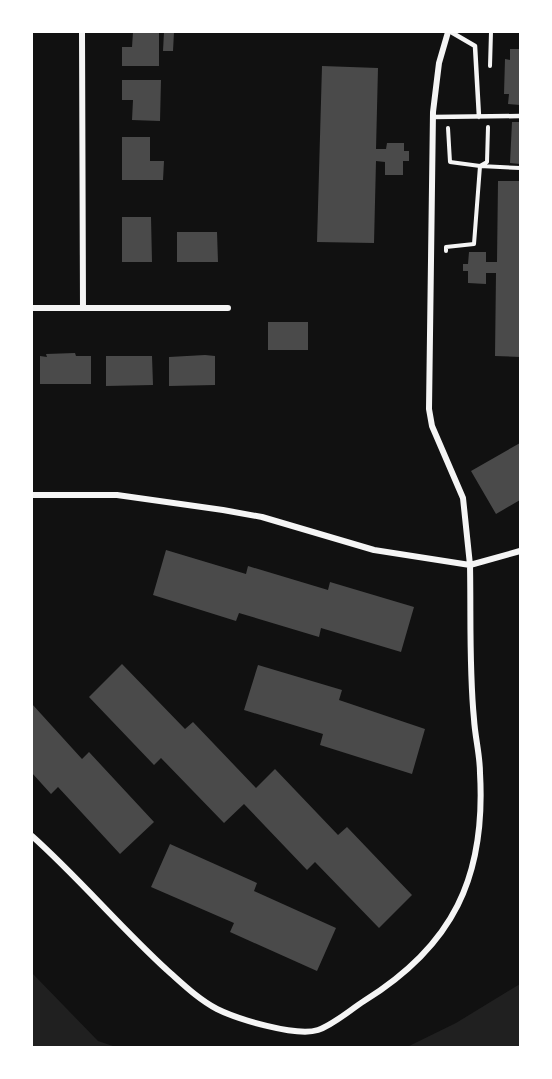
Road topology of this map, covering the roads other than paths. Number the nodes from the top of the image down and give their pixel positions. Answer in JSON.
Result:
{"nodes":[{"id":1,"x":82,"y":32,"type":"edge"},
{"id":2,"x":449,"y":32,"type":"edge"},
{"id":3,"x":520,"y":116,"type":"edge"},
{"id":4,"x":433,"y":117,"type":"junction"},
{"id":5,"x":479,"y":117,"type":"junction"},
{"id":6,"x":32,"y":308,"type":"edge"},
{"id":7,"x":83,"y":308,"type":"junction"},
{"id":8,"x":228,"y":308,"type":"dead end"},
{"id":9,"x":32,"y":495,"type":"edge"},
{"id":10,"x":520,"y":551,"type":"edge"},
{"id":11,"x":470,"y":565,"type":"junction"},
{"id":12,"x":32,"y":836,"type":"edge"}],
"edges":[{"from":1,"to":7,"type":"street"},
{"from":2,"to":4,"type":"street"},
{"from":2,"to":5,"type":"lane"},
{"from":3,"to":5,"type":"lane"},
{"from":4,"to":5,"type":"lane"},
{"from":4,"to":11,"type":"street"},
{"from":6,"to":7,"type":"street"},
{"from":7,"to":8,"type":"street"},
{"from":9,"to":11,"type":"street"},
{"from":10,"to":11,"type":"street"},
{"from":11,"to":12,"type":"street"}]}
